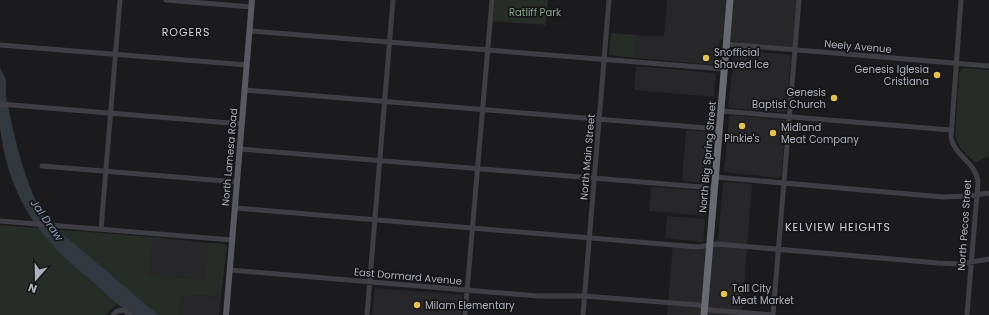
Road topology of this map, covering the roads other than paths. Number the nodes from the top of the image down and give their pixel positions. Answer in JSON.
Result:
{"nodes":[{"id":1,"x":120,"y":0,"type":"edge"},
{"id":2,"x":166,"y":0,"type":"edge"},
{"id":3,"x":252,"y":0,"type":"edge"},
{"id":4,"x":393,"y":0,"type":"edge"},
{"id":5,"x":492,"y":0,"type":"edge"},
{"id":6,"x":608,"y":0,"type":"edge"},
{"id":7,"x":730,"y":0,"type":"edge"},
{"id":8,"x":799,"y":0,"type":"edge"},
{"id":9,"x":961,"y":0,"type":"edge"},
{"id":10,"x":252,"y":7,"type":"junction"},
{"id":11,"x":250,"y":31,"type":"junction"},
{"id":12,"x":389,"y":42,"type":"junction"},
{"id":13,"x":726,"y":44,"type":"junction"},
{"id":14,"x":0,"y":45,"type":"edge"},
{"id":15,"x":487,"y":50,"type":"junction"},
{"id":16,"x":795,"y":50,"type":"junction"},
{"id":17,"x":115,"y":54,"type":"junction"},
{"id":18,"x":604,"y":60,"type":"junction"},
{"id":19,"x":956,"y":63,"type":"junction"},
{"id":20,"x":247,"y":65,"type":"junction"},
{"id":21,"x":989,"y":66,"type":"edge"},
{"id":22,"x":724,"y":70,"type":"junction"},
{"id":23,"x":245,"y":90,"type":"junction"},
{"id":24,"x":384,"y":101,"type":"junction"},
{"id":25,"x":0,"y":104,"type":"edge"},
{"id":26,"x":482,"y":109,"type":"junction"},
{"id":27,"x":721,"y":111,"type":"junction"},
{"id":28,"x":111,"y":113,"type":"junction"},
{"id":29,"x":790,"y":116,"type":"junction"},
{"id":30,"x":599,"y":119,"type":"junction"},
{"id":31,"x":242,"y":124,"type":"junction"},
{"id":32,"x":719,"y":129,"type":"junction"},
{"id":33,"x":951,"y":130,"type":"junction"},
{"id":34,"x":240,"y":149,"type":"junction"},
{"id":35,"x":380,"y":161,"type":"junction"},
{"id":36,"x":42,"y":166,"type":"dead end"},
{"id":37,"x":477,"y":168,"type":"junction"},
{"id":38,"x":106,"y":171,"type":"junction"},
{"id":39,"x":715,"y":177,"type":"junction"},
{"id":40,"x":594,"y":178,"type":"junction"},
{"id":41,"x":237,"y":182,"type":"junction"},
{"id":42,"x":784,"y":183,"type":"junction"},
{"id":43,"x":714,"y":188,"type":"junction"},
{"id":44,"x":989,"y":193,"type":"edge"},
{"id":45,"x":977,"y":195,"type":"junction"},
{"id":46,"x":235,"y":208,"type":"junction"},
{"id":47,"x":375,"y":220,"type":"junction"},
{"id":48,"x":0,"y":221,"type":"edge"},
{"id":49,"x":472,"y":228,"type":"junction"},
{"id":50,"x":101,"y":229,"type":"junction"},
{"id":51,"x":589,"y":238,"type":"junction"},
{"id":52,"x":232,"y":240,"type":"junction"},
{"id":53,"x":710,"y":245,"type":"junction"},
{"id":54,"x":779,"y":249,"type":"junction"},
{"id":55,"x":989,"y":259,"type":"edge"},
{"id":56,"x":971,"y":262,"type":"junction"},
{"id":57,"x":230,"y":270,"type":"junction"},
{"id":58,"x":370,"y":282,"type":"junction"},
{"id":59,"x":467,"y":290,"type":"junction"},
{"id":60,"x":584,"y":296,"type":"junction"},
{"id":61,"x":704,"y":311,"type":"edge"},
{"id":62,"x":113,"y":315,"type":"edge"},
{"id":63,"x":130,"y":315,"type":"edge"},
{"id":64,"x":226,"y":315,"type":"edge"},
{"id":65,"x":367,"y":315,"type":"edge"},
{"id":66,"x":465,"y":315,"type":"edge"},
{"id":67,"x":583,"y":315,"type":"edge"},
{"id":68,"x":773,"y":315,"type":"edge"},
{"id":69,"x":966,"y":315,"type":"edge"}],
"edges":[{"from":1,"to":17,"type":"street"},
{"from":2,"to":10,"type":"street"},
{"from":3,"to":10,"type":"main road","name":"North Lamesa Road"},
{"from":4,"to":12,"type":"street"},
{"from":5,"to":15,"type":"street"},
{"from":6,"to":18,"type":"street","name":"North Main Street"},
{"from":7,"to":13,"type":"highway","name":"North Big Spring Street"},
{"from":8,"to":16,"type":"street"},
{"from":9,"to":19,"type":"street","name":"North Pecos Street"},
{"from":10,"to":11,"type":"main road","name":"North Lamesa Road"},
{"from":11,"to":12,"type":"street"},
{"from":11,"to":20,"type":"main road","name":"North Lamesa Road"},
{"from":12,"to":15,"type":"street"},
{"from":12,"to":24,"type":"street"},
{"from":13,"to":16,"type":"street","name":"Neely Avenue"},
{"from":13,"to":22,"type":"highway","name":"North Big Spring Street"},
{"from":14,"to":17,"type":"street"},
{"from":15,"to":18,"type":"street"},
{"from":15,"to":26,"type":"street"},
{"from":16,"to":19,"type":"street","name":"Neely Avenue"},
{"from":16,"to":29,"type":"street"},
{"from":17,"to":20,"type":"street"},
{"from":17,"to":28,"type":"street"},
{"from":18,"to":22,"type":"street"},
{"from":18,"to":30,"type":"street","name":"North Main Street"},
{"from":19,"to":21,"type":"street","name":"Neely Avenue"},
{"from":19,"to":33,"type":"street","name":"North Pecos Street"},
{"from":20,"to":23,"type":"main road","name":"North Lamesa Road"},
{"from":22,"to":27,"type":"highway","name":"North Big Spring Street"},
{"from":23,"to":24,"type":"street"},
{"from":23,"to":31,"type":"main road","name":"North Lamesa Road"},
{"from":24,"to":26,"type":"street"},
{"from":24,"to":35,"type":"street"},
{"from":25,"to":28,"type":"street"},
{"from":26,"to":30,"type":"street"},
{"from":26,"to":37,"type":"street"},
{"from":27,"to":29,"type":"street"},
{"from":27,"to":32,"type":"highway","name":"North Big Spring Street"},
{"from":28,"to":31,"type":"street"},
{"from":28,"to":38,"type":"street"},
{"from":29,"to":33,"type":"street"},
{"from":29,"to":42,"type":"street"},
{"from":30,"to":32,"type":"street"},
{"from":30,"to":40,"type":"street","name":"North Main Street"},
{"from":31,"to":34,"type":"main road","name":"North Lamesa Road"},
{"from":32,"to":39,"type":"highway","name":"North Big Spring Street"},
{"from":33,"to":45,"type":"street","name":"North Pecos Street"},
{"from":34,"to":35,"type":"street"},
{"from":34,"to":41,"type":"main road","name":"North Lamesa Road"},
{"from":35,"to":37,"type":"street"},
{"from":35,"to":47,"type":"street"},
{"from":36,"to":38,"type":"street"},
{"from":37,"to":40,"type":"street"},
{"from":37,"to":49,"type":"street"},
{"from":38,"to":41,"type":"street"},
{"from":38,"to":50,"type":"street"},
{"from":39,"to":42,"type":"street"},
{"from":39,"to":43,"type":"highway","name":"North Big Spring Street"},
{"from":40,"to":43,"type":"street"},
{"from":40,"to":51,"type":"street","name":"North Main Street"},
{"from":41,"to":46,"type":"main road","name":"North Lamesa Road"},
{"from":42,"to":45,"type":"street"},
{"from":42,"to":54,"type":"street"},
{"from":43,"to":53,"type":"highway","name":"North Big Spring Street"},
{"from":44,"to":45,"type":"street"},
{"from":45,"to":56,"type":"street","name":"North Pecos Street"},
{"from":46,"to":47,"type":"street"},
{"from":46,"to":52,"type":"main road","name":"North Lamesa Road"},
{"from":47,"to":49,"type":"street"},
{"from":47,"to":58,"type":"street"},
{"from":48,"to":50,"type":"street"},
{"from":49,"to":51,"type":"street"},
{"from":49,"to":59,"type":"street"},
{"from":50,"to":52,"type":"street"},
{"from":51,"to":53,"type":"street"},
{"from":51,"to":60,"type":"street","name":"North Main Street"},
{"from":52,"to":57,"type":"main road","name":"North Lamesa Road"},
{"from":53,"to":54,"type":"street"},
{"from":53,"to":61,"type":"highway","name":"North Big Spring Street"},
{"from":54,"to":56,"type":"street"},
{"from":54,"to":68,"type":"street"},
{"from":55,"to":56,"type":"street"},
{"from":56,"to":69,"type":"street","name":"North Pecos Street"},
{"from":57,"to":58,"type":"street","name":"East Dormard Avenue"},
{"from":57,"to":64,"type":"main road","name":"North Lamesa Road"},
{"from":58,"to":59,"type":"street","name":"East Dormard Avenue"},
{"from":58,"to":65,"type":"street"},
{"from":59,"to":60,"type":"street","name":"East Dormard Avenue"},
{"from":59,"to":66,"type":"street"},
{"from":60,"to":61,"type":"street","name":"East Dormard Avenue"},
{"from":60,"to":67,"type":"street","name":"North Main Street"},
{"from":61,"to":68,"type":"street","name":"East Dormard Avenue"},
{"from":62,"to":63,"type":"street"}]}
